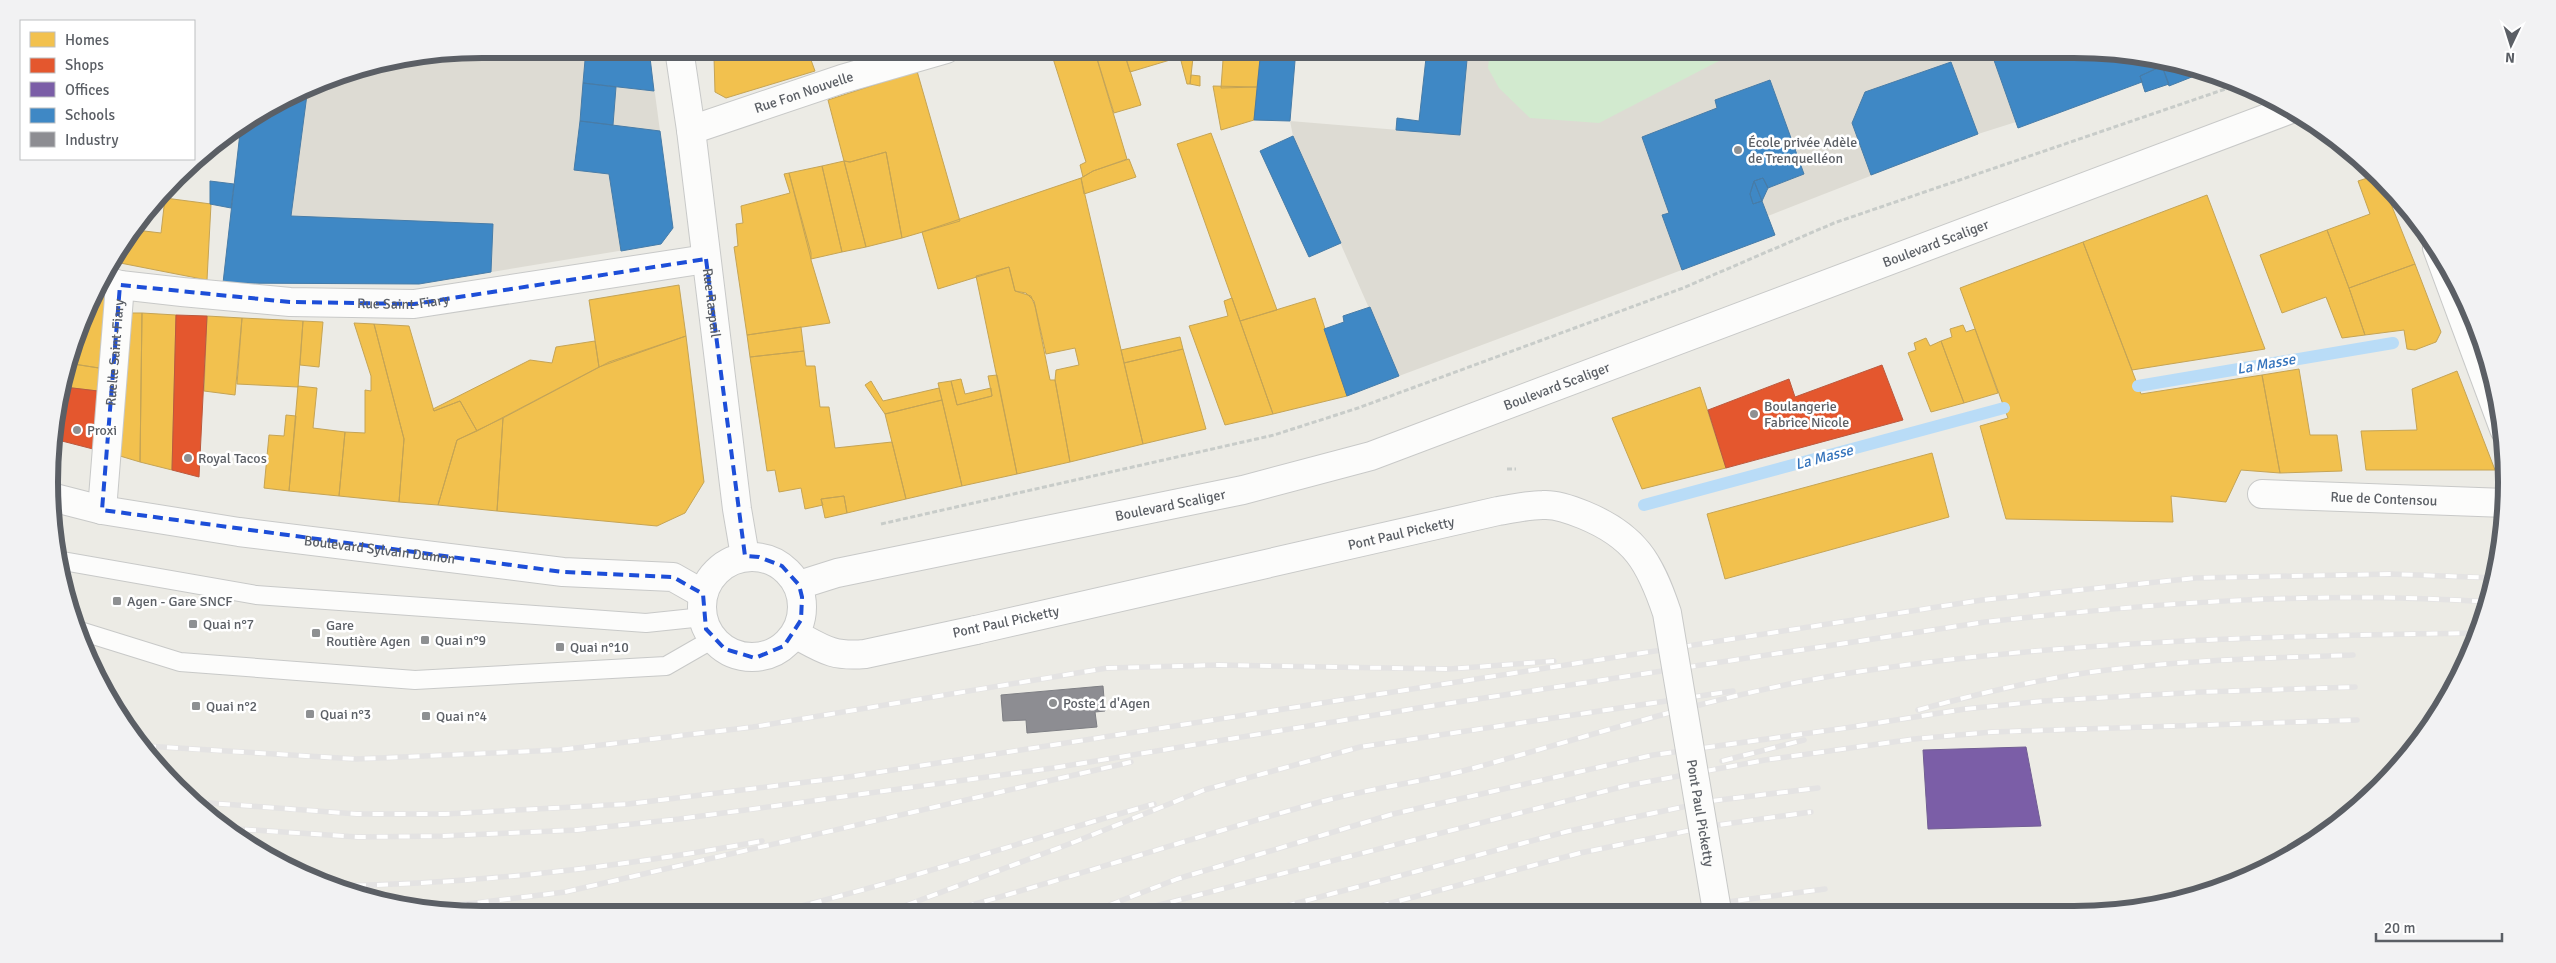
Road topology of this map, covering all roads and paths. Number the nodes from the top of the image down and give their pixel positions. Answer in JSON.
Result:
{"nodes":[{"id":1,"x":680,"y":58,"type":"edge"},
{"id":2,"x":915,"y":58,"type":"edge"},
{"id":3,"x":2230,"y":87,"type":"edge"},
{"id":4,"x":2283,"y":112,"type":"edge"},
{"id":5,"x":691,"y":130,"type":"junction"},
{"id":6,"x":706,"y":259,"type":"junction"},
{"id":7,"x":110,"y":282,"type":"edge"},
{"id":8,"x":2452,"y":289,"type":"edge"},
{"id":9,"x":2485,"y":378,"type":"edge"},
{"id":10,"x":2262,"y":494,"type":"dead end"},
{"id":11,"x":58,"y":499,"type":"edge"},
{"id":12,"x":2498,"y":503,"type":"edge"},
{"id":13,"x":102,"y":510,"type":"junction"},
{"id":14,"x":877,"y":525,"type":"dead end"},
{"id":15,"x":746,"y":556,"type":"junction"},
{"id":16,"x":66,"y":562,"type":"edge"},
{"id":17,"x":799,"y":585,"type":"junction"},
{"id":18,"x":706,"y":617,"type":"junction"},
{"id":19,"x":86,"y":633,"type":"edge"},
{"id":20,"x":795,"y":634,"type":"junction"},
{"id":21,"x":1716,"y":906,"type":"edge"}],
"edges":[{"from":1,"to":5,"type":"street","name":"Rue Raspail"},
{"from":2,"to":5,"type":"street","name":"Rue Fon Nouvelle"},
{"from":3,"to":14,"type":"path"},
{"from":4,"to":17,"type":"street","name":"Boulevard Scaliger"},
{"from":5,"to":6,"type":"street","name":"Rue Raspail"},
{"from":6,"to":7,"type":"street","name":"Rue Saint-Fiary"},
{"from":6,"to":15,"type":"street","name":"Rue Raspail"},
{"from":7,"to":13,"type":"street","name":"Ruelle Saint-Fiary"},
{"from":8,"to":9,"type":"street"},
{"from":10,"to":12,"type":"street","name":"Rue de Contensou"},
{"from":11,"to":13,"type":"street","name":"Boulevard Sylvain Dumon"},
{"from":13,"to":18,"type":"street","name":"Boulevard Sylvain Dumon"},
{"from":15,"to":17,"type":"street"},
{"from":15,"to":18,"type":"street"},
{"from":16,"to":18,"type":"lane"},
{"from":17,"to":20,"type":"street"},
{"from":18,"to":19,"type":"lane"},
{"from":18,"to":20,"type":"street"},
{"from":20,"to":21,"type":"street","name":"Pont Paul Picketty","bridge":true}]}
